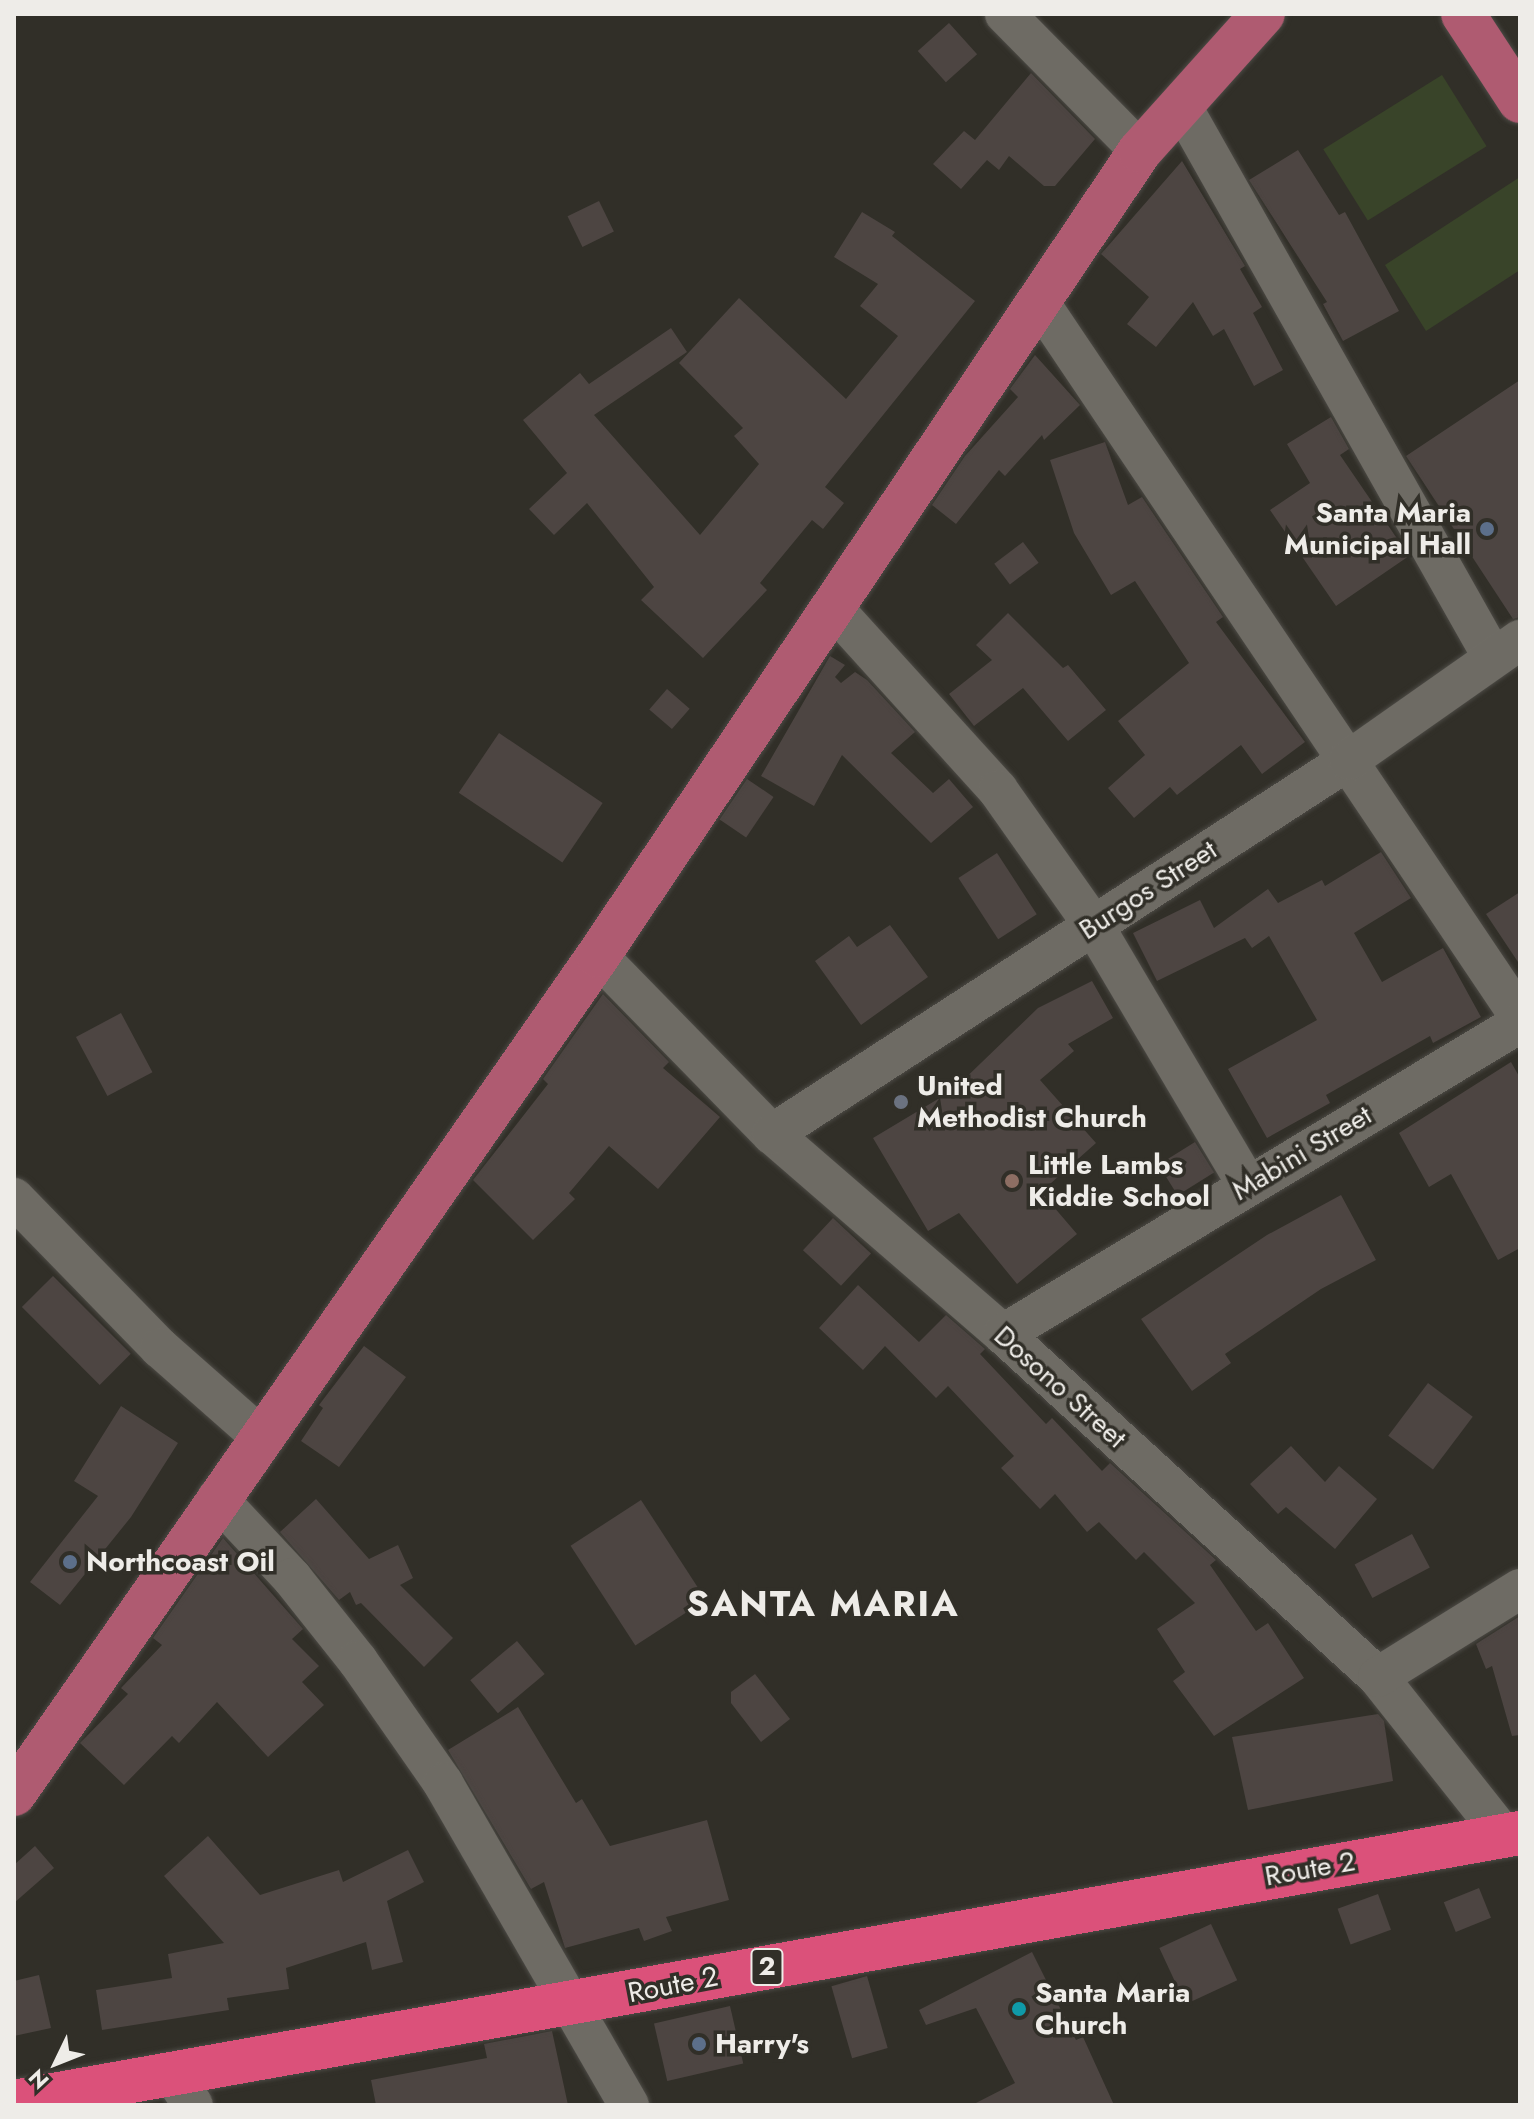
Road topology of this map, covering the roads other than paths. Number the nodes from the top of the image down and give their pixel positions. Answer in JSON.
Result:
{"nodes":[{"id":1,"x":1005,"y":14,"type":"edge"},
{"id":2,"x":1263,"y":14,"type":"edge"},
{"id":3,"x":1463,"y":14,"type":"edge"},
{"id":4,"x":1520,"y":101,"type":"edge"},
{"id":5,"x":1181,"y":105,"type":"junction"},
{"id":6,"x":1140,"y":151,"type":"junction"},
{"id":7,"x":1039,"y":302,"type":"junction"},
{"id":8,"x":833,"y":608,"type":"junction"},
{"id":9,"x":1506,"y":648,"type":"edge"},
{"id":10,"x":1349,"y":760,"type":"junction"},
{"id":11,"x":1094,"y":926,"type":"junction"},
{"id":12,"x":598,"y":956,"type":"junction"},
{"id":13,"x":1520,"y":1020,"type":"edge"},
{"id":14,"x":772,"y":1134,"type":"junction"},
{"id":15,"x":1248,"y":1186,"type":"junction"},
{"id":16,"x":14,"y":1198,"type":"edge"},
{"id":17,"x":1003,"y":1334,"type":"junction"},
{"id":18,"x":261,"y":1437,"type":"junction"},
{"id":19,"x":217,"y":1498,"type":"junction"},
{"id":20,"x":1520,"y":1589,"type":"edge"},
{"id":21,"x":1378,"y":1677,"type":"junction"},
{"id":22,"x":14,"y":1794,"type":"edge"},
{"id":23,"x":1512,"y":1835,"type":"edge"},
{"id":24,"x":573,"y":2004,"type":"junction"},
{"id":25,"x":182,"y":2090,"type":"edge"},
{"id":26,"x":14,"y":2102,"type":"edge"},
{"id":27,"x":629,"y":2105,"type":"edge"}],
"edges":[{"from":1,"to":6,"type":"street"},
{"from":2,"to":5,"type":"main road"},
{"from":3,"to":4,"type":"main road"},
{"from":5,"to":6,"type":"main road"},
{"from":5,"to":9,"type":"street"},
{"from":6,"to":7,"type":"main road"},
{"from":7,"to":8,"type":"main road"},
{"from":7,"to":10,"type":"street"},
{"from":8,"to":11,"type":"street"},
{"from":8,"to":12,"type":"main road"},
{"from":9,"to":10,"type":"street","name":"Burgos Street"},
{"from":10,"to":11,"type":"street","name":"Burgos Street"},
{"from":10,"to":13,"type":"street"},
{"from":11,"to":14,"type":"street","name":"Burgos Street"},
{"from":11,"to":15,"type":"street"},
{"from":12,"to":14,"type":"street","name":"Dosono Street"},
{"from":12,"to":18,"type":"main road"},
{"from":13,"to":15,"type":"street","name":"Mabini Street"},
{"from":14,"to":17,"type":"street","name":"Dosono Street"},
{"from":15,"to":17,"type":"street","name":"Mabini Street"},
{"from":16,"to":18,"type":"street"},
{"from":17,"to":21,"type":"street","name":"Dosono Street"},
{"from":18,"to":19,"type":"main road"},
{"from":19,"to":22,"type":"main road"},
{"from":19,"to":24,"type":"street"},
{"from":20,"to":21,"type":"street"},
{"from":21,"to":23,"type":"street","name":"Dosono Street"},
{"from":23,"to":24,"type":"highway","name":"Route 2","number":"2"},
{"from":24,"to":25,"type":"highway","name":"Route 2","number":"2"},
{"from":24,"to":27,"type":"street"},
{"from":25,"to":26,"type":"highway","name":"Route 2","number":"2"}]}
